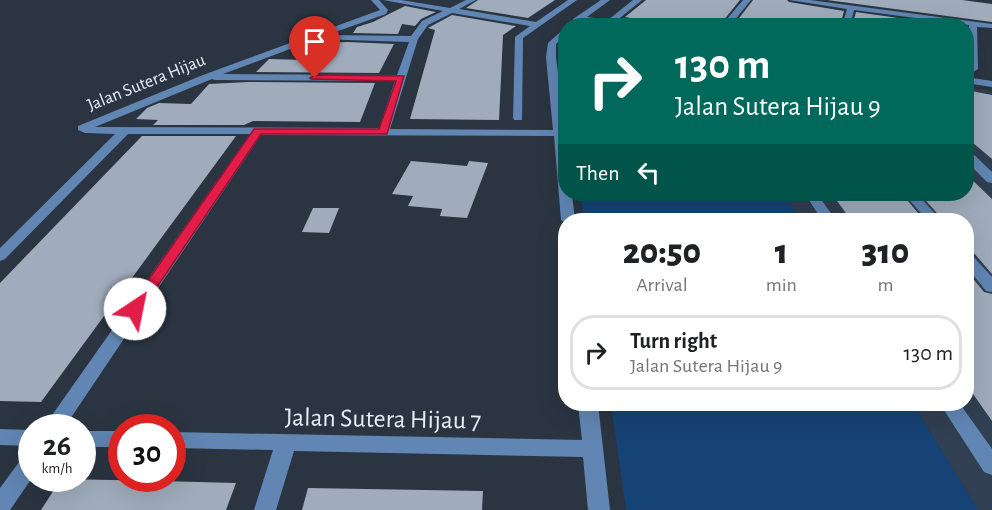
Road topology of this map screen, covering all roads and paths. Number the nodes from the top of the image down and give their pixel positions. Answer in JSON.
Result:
{"nodes":[{"id":1,"x":375,"y":0,"type":"edge"},
{"id":2,"x":387,"y":0,"type":"edge"},
{"id":3,"x":472,"y":0,"type":"edge"},
{"id":4,"x":573,"y":0,"type":"edge"},
{"id":5,"x":606,"y":0,"type":"edge"},
{"id":6,"x":638,"y":0,"type":"edge"},
{"id":7,"x":747,"y":0,"type":"edge"},
{"id":8,"x":794,"y":0,"type":"edge"},
{"id":9,"x":851,"y":8,"type":"junction"},
{"id":10,"x":452,"y":10,"type":"junction"},
{"id":11,"x":580,"y":18,"type":"edge"},
{"id":12,"x":615,"y":18,"type":"edge"},
{"id":13,"x":732,"y":18,"type":"edge"},
{"id":14,"x":848,"y":18,"type":"edge"},
{"id":15,"x":927,"y":18,"type":"edge"},
{"id":16,"x":536,"y":24,"type":"junction"},
{"id":17,"x":974,"y":24,"type":"edge"},
{"id":18,"x":992,"y":26,"type":"edge"},
{"id":19,"x":558,"y":37,"type":"edge"},
{"id":20,"x":312,"y":38,"type":"junction"},
{"id":21,"x":414,"y":39,"type":"junction"},
{"id":22,"x":206,"y":77,"type":"junction"},
{"id":23,"x":401,"y":78,"type":"junction"},
{"id":24,"x":974,"y":81,"type":"edge"},
{"id":25,"x":992,"y":84,"type":"edge"},
{"id":26,"x":518,"y":118,"type":"dead end"},
{"id":27,"x":125,"y":130,"type":"junction"},
{"id":28,"x":258,"y":131,"type":"junction"},
{"id":29,"x":383,"y":132,"type":"junction"},
{"id":30,"x":558,"y":134,"type":"joint"},
{"id":31,"x":974,"y":162,"type":"edge"},
{"id":32,"x":992,"y":179,"type":"edge"},
{"id":33,"x":916,"y":201,"type":"edge"},
{"id":34,"x":928,"y":213,"type":"edge"},
{"id":35,"x":0,"y":256,"type":"edge"},
{"id":36,"x":974,"y":266,"type":"edge"},
{"id":37,"x":992,"y":287,"type":"edge"},
{"id":38,"x":589,"y":411,"type":"edge"},
{"id":39,"x":955,"y":411,"type":"edge"},
{"id":40,"x":63,"y":414,"type":"edge"},
{"id":41,"x":0,"y":437,"type":"edge"},
{"id":42,"x":18,"y":438,"type":"edge"},
{"id":43,"x":186,"y":440,"type":"edge"},
{"id":44,"x":286,"y":443,"type":"junction"},
{"id":45,"x":593,"y":449,"type":"junction"},
{"id":46,"x":992,"y":466,"type":"edge"},
{"id":47,"x":18,"y":480,"type":"edge"},
{"id":48,"x":0,"y":506,"type":"edge"},
{"id":49,"x":265,"y":510,"type":"edge"},
{"id":50,"x":599,"y":510,"type":"edge"}],
"edges":[{"from":1,"to":20,"type":"street","name":"Jalan Sutera Hijau"},
{"from":2,"to":10,"type":"street"},
{"from":3,"to":10,"type":"street"},
{"from":4,"to":16,"type":"street"},
{"from":5,"to":11,"type":"street"},
{"from":6,"to":12,"type":"street"},
{"from":7,"to":13,"type":"street"},
{"from":8,"to":9,"type":"street"},
{"from":9,"to":14,"type":"street"},
{"from":9,"to":15,"type":"street"},
{"from":10,"to":16,"type":"street"},
{"from":10,"to":21,"type":"street"},
{"from":16,"to":26,"type":"street"},
{"from":17,"to":18,"type":"street"},
{"from":19,"to":30,"type":"street"},
{"from":20,"to":21,"type":"street"},
{"from":20,"to":22,"type":"street","name":"Jalan Sutera Hijau"},
{"from":21,"to":23,"type":"street"},
{"from":22,"to":23,"type":"street"},
{"from":22,"to":27,"type":"street","name":"Jalan Sutera Hijau"},
{"from":23,"to":29,"type":"street"},
{"from":24,"to":25,"type":"street"},
{"from":27,"to":28,"type":"street"},
{"from":27,"to":35,"type":"street","name":"Jalan Sutera Hijau"},
{"from":28,"to":29,"type":"street"},
{"from":28,"to":40,"type":"street"},
{"from":29,"to":30,"type":"street"},
{"from":31,"to":32,"type":"street"},
{"from":33,"to":34,"type":"street"},
{"from":36,"to":37,"type":"street"},
{"from":38,"to":45,"type":"street"},
{"from":39,"to":46,"type":"street"},
{"from":41,"to":42,"type":"street"},
{"from":43,"to":44,"type":"street","name":"Jalan Sutera Hijau 7"},
{"from":44,"to":45,"type":"street","name":"Jalan Sutera Hijau 7"},
{"from":44,"to":49,"type":"street"},
{"from":45,"to":50,"type":"street"},
{"from":47,"to":48,"type":"street"}]}
